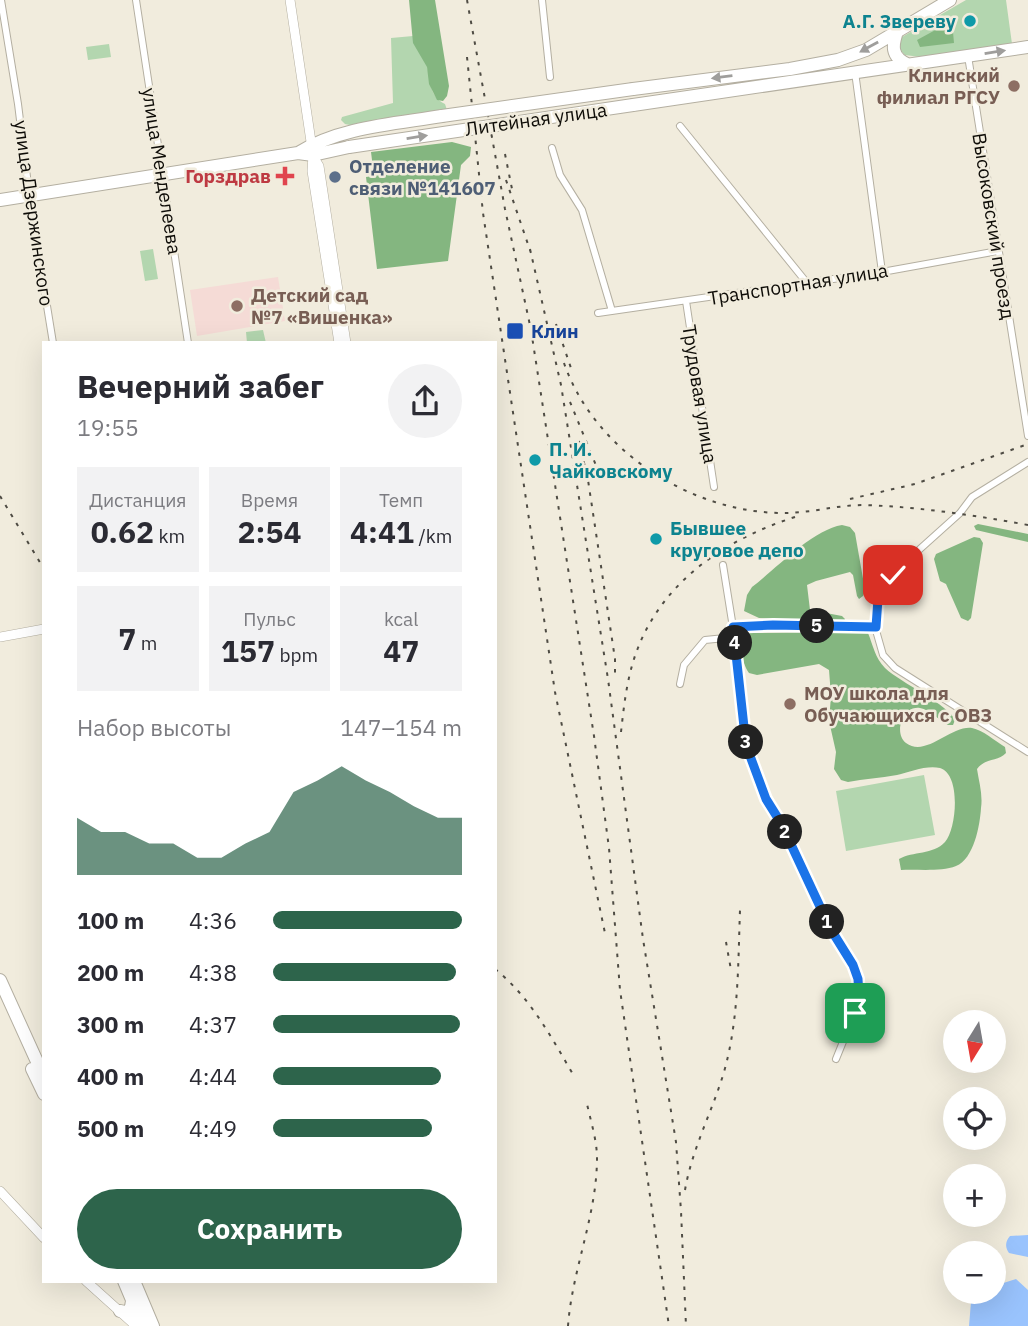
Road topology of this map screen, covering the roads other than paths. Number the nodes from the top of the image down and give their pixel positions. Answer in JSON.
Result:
{"nodes":[{"id":1,"x":1,"y":0,"type":"edge"},
{"id":2,"x":136,"y":0,"type":"edge"},
{"id":3,"x":290,"y":0,"type":"edge"},
{"id":4,"x":542,"y":0,"type":"edge"},
{"id":5,"x":950,"y":0,"type":"edge"},
{"id":6,"x":898,"y":29,"type":"junction"},
{"id":7,"x":1028,"y":47,"type":"edge"},
{"id":8,"x":968,"y":56,"type":"junction"},
{"id":9,"x":909,"y":65,"type":"junction"},
{"id":10,"x":855,"y":72,"type":"junction"},
{"id":11,"x":550,"y":77,"type":"dead end"},
{"id":12,"x":308,"y":123,"type":"junction"},
{"id":13,"x":680,"y":126,"type":"dead end"},
{"id":14,"x":340,"y":134,"type":"junction"},
{"id":15,"x":552,"y":148,"type":"dead end"},
{"id":16,"x":314,"y":155,"type":"junction"},
{"id":17,"x":163,"y":173,"type":"junction"},
{"id":18,"x":30,"y":195,"type":"junction"},
{"id":19,"x":0,"y":200,"type":"edge"},
{"id":20,"x":998,"y":251,"type":"junction"},
{"id":21,"x":882,"y":272,"type":"junction"},
{"id":22,"x":807,"y":283,"type":"junction"},
{"id":23,"x":686,"y":301,"type":"junction"},
{"id":24,"x":612,"y":311,"type":"junction"},
{"id":25,"x":598,"y":313,"type":"dead end"},
{"id":26,"x":53,"y":341,"type":"edge"},
{"id":27,"x":188,"y":341,"type":"edge"},
{"id":28,"x":340,"y":341,"type":"edge"},
{"id":29,"x":346,"y":341,"type":"edge"},
{"id":30,"x":1028,"y":436,"type":"edge"},
{"id":31,"x":1028,"y":462,"type":"edge"},
{"id":32,"x":714,"y":486,"type":"dead end"},
{"id":33,"x":723,"y":565,"type":"dead end"},
{"id":34,"x":733,"y":627,"type":"junction"},
{"id":35,"x":876,"y":627,"type":"junction"},
{"id":36,"x":42,"y":629,"type":"edge"},
{"id":37,"x":0,"y":637,"type":"edge"},
{"id":38,"x":735,"y":637,"type":"junction"},
{"id":39,"x":680,"y":684,"type":"dead end"},
{"id":40,"x":1028,"y":752,"type":"edge"},
{"id":41,"x":0,"y":980,"type":"edge"},
{"id":42,"x":0,"y":999,"type":"edge"},
{"id":43,"x":836,"y":1059,"type":"dead end"},
{"id":44,"x":42,"y":1073,"type":"edge"},
{"id":45,"x":42,"y":1090,"type":"edge"},
{"id":46,"x":0,"y":1191,"type":"edge"},
{"id":47,"x":42,"y":1236,"type":"edge"},
{"id":48,"x":88,"y":1283,"type":"edge"},
{"id":49,"x":125,"y":1283,"type":"edge"},
{"id":50,"x":135,"y":1283,"type":"edge"},
{"id":51,"x":103,"y":1297,"type":"junction"},
{"id":52,"x":132,"y":1300,"type":"junction"},
{"id":53,"x":120,"y":1311,"type":"junction"},
{"id":54,"x":129,"y":1326,"type":"edge"},
{"id":55,"x":136,"y":1326,"type":"edge"},
{"id":56,"x":143,"y":1326,"type":"edge"},
{"id":57,"x":153,"y":1326,"type":"edge"}],
"edges":[{"from":1,"to":18,"type":"street","name":"улица Дзержинского"},
{"from":2,"to":17,"type":"street","name":"улица Менделеева"},
{"from":3,"to":12,"type":"street"},
{"from":4,"to":11,"type":"street"},
{"from":5,"to":6,"type":"highway","name":"Литейная улица"},
{"from":6,"to":9,"type":"highway"},
{"from":6,"to":14,"type":"highway","name":"Литейная улица","one_way":true,"bridge":true},
{"from":8,"to":7,"type":"highway","name":"Литейная улица","one_way":true},
{"from":8,"to":9,"type":"highway","name":"Литейная улица"},
{"from":8,"to":20,"type":"street","name":"Высоковский проезд"},
{"from":9,"to":10,"type":"highway","name":"Литейная улица"},
{"from":16,"to":10,"type":"highway","name":"Литейная улица","one_way":true,"bridge":true},
{"from":10,"to":21,"type":"street"},
{"from":12,"to":14,"type":"street"},
{"from":12,"to":16,"type":"street"},
{"from":13,"to":22,"type":"street"},
{"from":14,"to":16,"type":"highway","name":"Литейная улица"},
{"from":15,"to":24,"type":"street"},
{"from":16,"to":17,"type":"highway","name":"Литейная улица"},
{"from":16,"to":28,"type":"street"},
{"from":16,"to":29,"type":"street"},
{"from":17,"to":18,"type":"highway","name":"Литейная улица"},
{"from":17,"to":27,"type":"street","name":"улица Менделеева"},
{"from":18,"to":19,"type":"highway","name":"Литейная улица"},
{"from":18,"to":26,"type":"street","name":"улица Дзержинского"},
{"from":20,"to":21,"type":"street","name":"Транспортная улица"},
{"from":20,"to":30,"type":"street","name":"Высоковский проезд"},
{"from":21,"to":22,"type":"street","name":"Транспортная улица"},
{"from":22,"to":23,"type":"street","name":"Транспортная улица"},
{"from":23,"to":24,"type":"street","name":"Транспортная улица"},
{"from":23,"to":32,"type":"street","name":"Трудовая улица"},
{"from":24,"to":25,"type":"street","name":"Транспортная улица"},
{"from":31,"to":35,"type":"street"},
{"from":33,"to":34,"type":"street"},
{"from":34,"to":35,"type":"street"},
{"from":34,"to":38,"type":"street"},
{"from":35,"to":40,"type":"street"},
{"from":36,"to":37,"type":"street"},
{"from":38,"to":39,"type":"street"},
{"from":38,"to":43,"type":"street"},
{"from":41,"to":44,"type":"highway"},
{"from":42,"to":45,"type":"highway"},
{"from":46,"to":47,"type":"street"},
{"from":48,"to":51,"type":"street"},
{"from":49,"to":52,"type":"highway"},
{"from":50,"to":57,"type":"highway"},
{"from":51,"to":53,"type":"street"},
{"from":51,"to":54,"type":"street"},
{"from":52,"to":53,"type":"highway"},
{"from":52,"to":56,"type":"highway"},
{"from":53,"to":55,"type":"street"}]}
